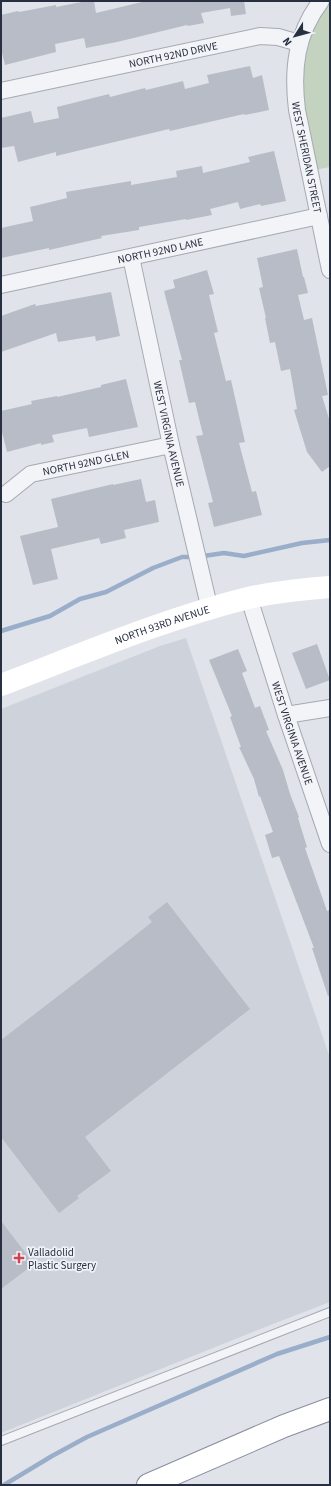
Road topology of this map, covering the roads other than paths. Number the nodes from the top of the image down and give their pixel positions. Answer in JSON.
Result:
{"nodes":[{"id":1,"x":321,"y":1,"type":"edge"},
{"id":2,"x":299,"y":42,"type":"junction"},
{"id":3,"x":1,"y":91,"type":"edge"},
{"id":4,"x":319,"y":216,"type":"junction"},
{"id":5,"x":131,"y":257,"type":"junction"},
{"id":6,"x":330,"y":270,"type":"edge"},
{"id":7,"x":1,"y":285,"type":"edge"},
{"id":8,"x":171,"y":445,"type":"junction"},
{"id":9,"x":6,"y":494,"type":"dead end"},
{"id":10,"x":330,"y":586,"type":"edge"},
{"id":11,"x":249,"y":598,"type":"junction"},
{"id":12,"x":210,"y":610,"type":"junction"},
{"id":13,"x":1,"y":686,"type":"edge"},
{"id":14,"x":330,"y":708,"type":"edge"},
{"id":15,"x":286,"y":715,"type":"junction"},
{"id":16,"x":330,"y":844,"type":"edge"},
{"id":17,"x":330,"y":1312,"type":"edge"},
{"id":18,"x":330,"y":1409,"type":"edge"},
{"id":19,"x":1,"y":1441,"type":"edge"},
{"id":20,"x":148,"y":1485,"type":"edge"}],
"edges":[{"from":1,"to":2,"type":"street"},
{"from":2,"to":3,"type":"street","name":"NORTH 92ND DRIVE"},
{"from":2,"to":4,"type":"street","name":"WEST SHERIDAN STREET"},
{"from":4,"to":5,"type":"street","name":"NORTH 92ND LANE"},
{"from":4,"to":6,"type":"street","name":"WEST SHERIDAN STREET"},
{"from":5,"to":7,"type":"street","name":"NORTH 92ND LANE"},
{"from":5,"to":8,"type":"street","name":"WEST VIRGINIA AVENUE"},
{"from":8,"to":9,"type":"street","name":"NORTH 92ND GLEN"},
{"from":8,"to":12,"type":"street","name":"WEST VIRGINIA AVENUE"},
{"from":10,"to":11,"type":"main road","name":"NORTH 93RD AVENUE"},
{"from":11,"to":12,"type":"main road","name":"NORTH 93RD AVENUE"},
{"from":11,"to":15,"type":"street","name":"WEST VIRGINIA AVENUE"},
{"from":12,"to":13,"type":"main road","name":"NORTH 93RD AVENUE"},
{"from":14,"to":15,"type":"street"},
{"from":15,"to":16,"type":"street","name":"WEST VIRGINIA AVENUE"},
{"from":17,"to":19,"type":"lane"},
{"from":18,"to":20,"type":"main road"}]}
